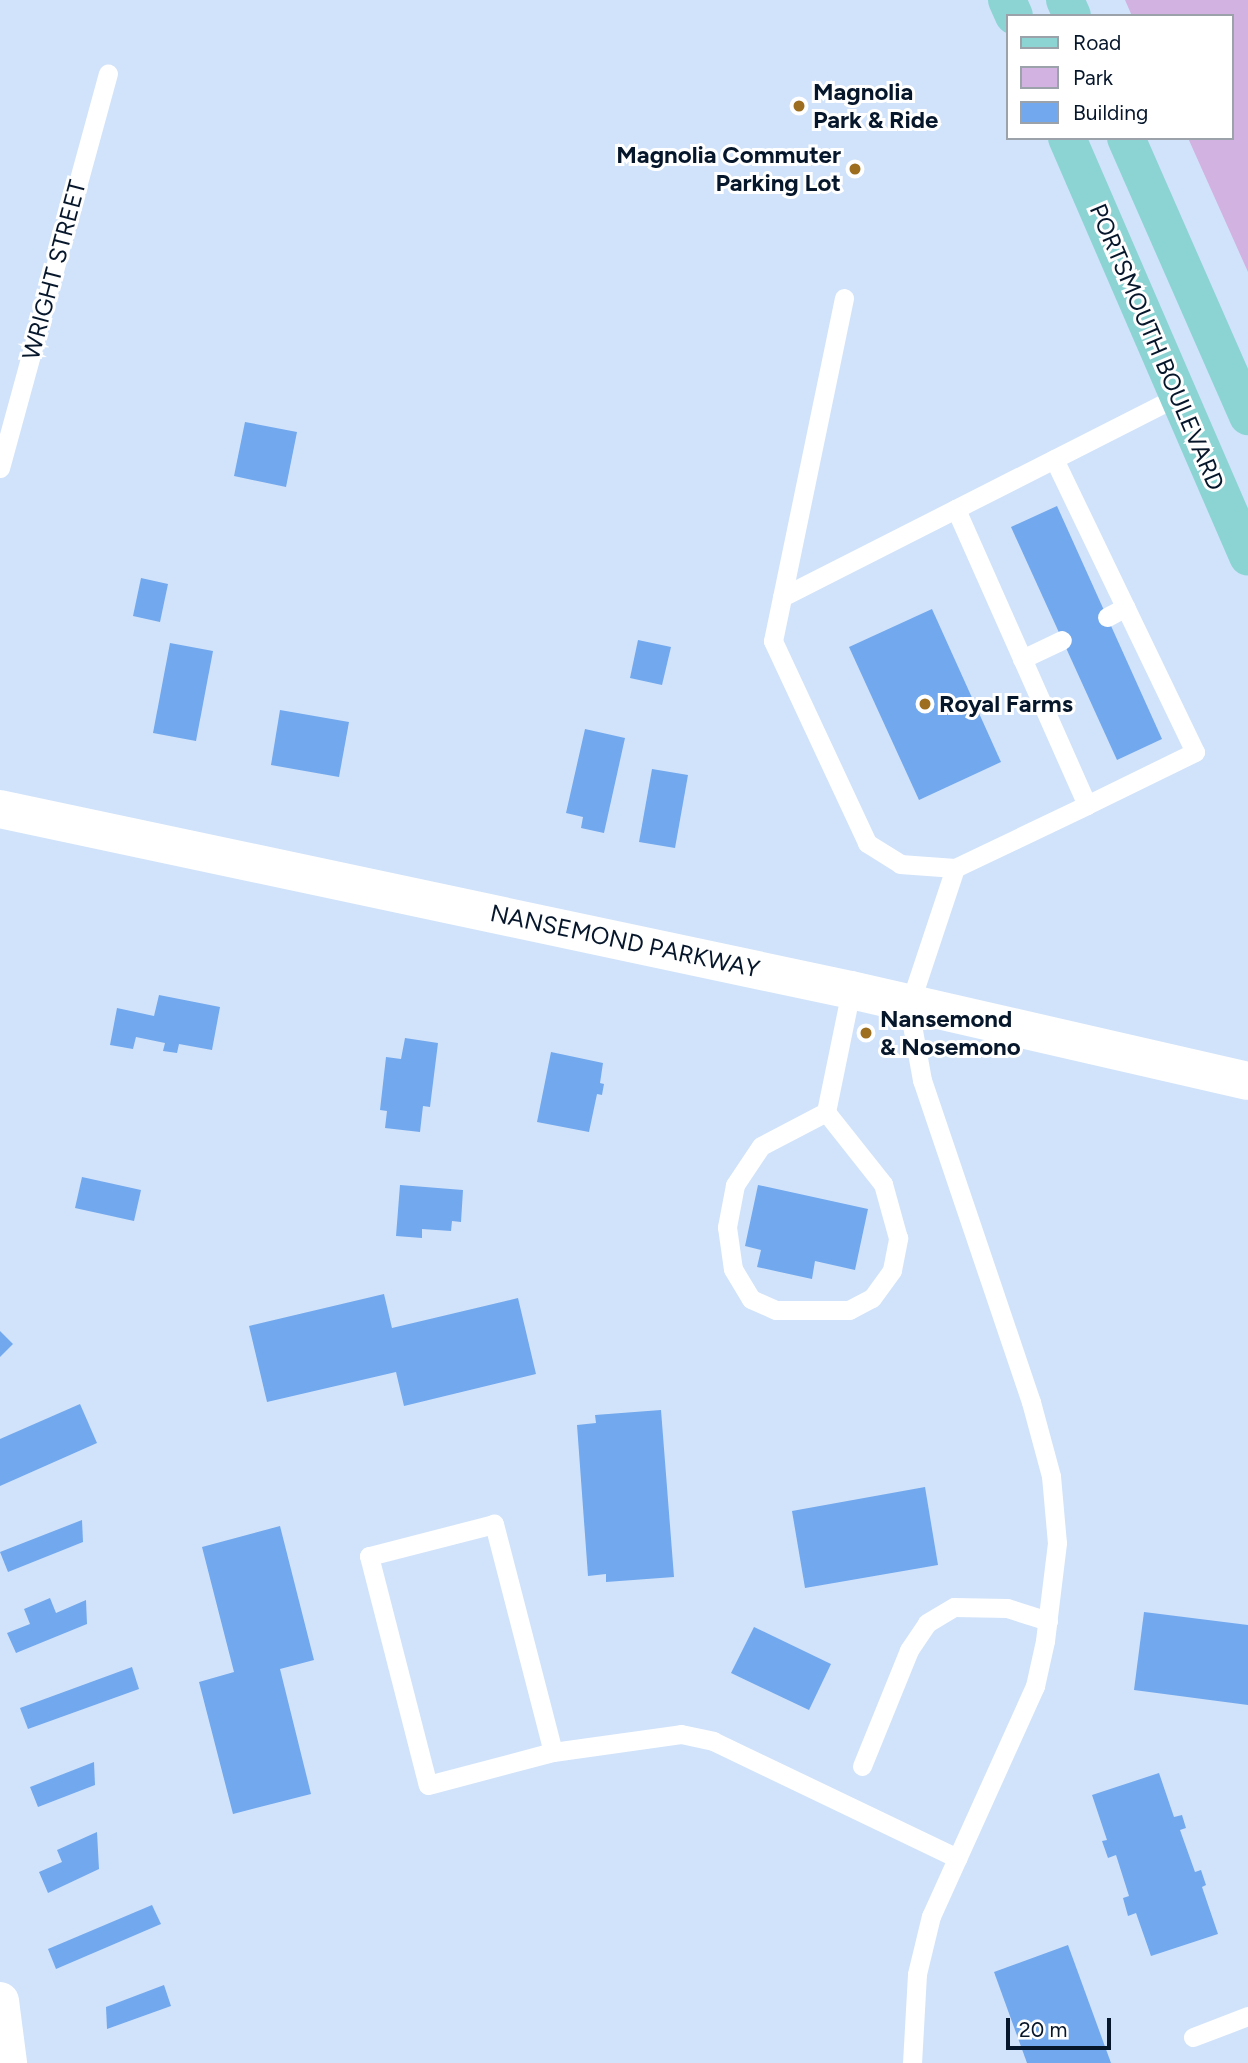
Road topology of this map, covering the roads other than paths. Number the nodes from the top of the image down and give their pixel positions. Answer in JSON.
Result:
{"nodes":[{"id":1,"x":108,"y":73,"type":"dead end"},
{"id":2,"x":1068,"y":140,"type":"edge"},
{"id":3,"x":1127,"y":140,"type":"edge"},
{"id":4,"x":844,"y":298,"type":"dead end"},
{"id":5,"x":1178,"y":396,"type":"junction"},
{"id":6,"x":1248,"y":416,"type":"edge"},
{"id":7,"x":1054,"y":459,"type":"junction"},
{"id":8,"x":0,"y":468,"type":"edge"},
{"id":9,"x":956,"y":509,"type":"junction"},
{"id":10,"x":1248,"y":556,"type":"edge"},
{"id":11,"x":782,"y":597,"type":"junction"},
{"id":12,"x":1126,"y":607,"type":"junction"},
{"id":13,"x":1107,"y":617,"type":"dead end"},
{"id":14,"x":1062,"y":640,"type":"dead end"},
{"id":15,"x":1022,"y":659,"type":"junction"},
{"id":16,"x":1087,"y":805,"type":"junction"},
{"id":17,"x":0,"y":809,"type":"edge"},
{"id":18,"x":955,"y":868,"type":"junction"},
{"id":19,"x":851,"y":990,"type":"junction"},
{"id":20,"x":911,"y":1003,"type":"junction"},
{"id":21,"x":1248,"y":1081,"type":"edge"},
{"id":22,"x":827,"y":1112,"type":"junction"},
{"id":23,"x":1048,"y":1621,"type":"junction"},
{"id":24,"x":553,"y":1752,"type":"junction"},
{"id":25,"x":862,"y":1766,"type":"dead end"},
{"id":26,"x":957,"y":1857,"type":"junction"},
{"id":27,"x":0,"y":2001,"type":"edge"},
{"id":28,"x":1248,"y":2017,"type":"edge"},
{"id":29,"x":1193,"y":2037,"type":"dead end"},
{"id":30,"x":8,"y":2063,"type":"edge"},
{"id":31,"x":912,"y":2063,"type":"edge"}],
"edges":[{"from":1,"to":8,"type":"lane","name":"WRIGHT STREET"},
{"from":2,"to":5,"type":"main road","name":"PORTSMOUTH BOULEVARD"},
{"from":3,"to":6,"type":"main road"},
{"from":4,"to":11,"type":"lane"},
{"from":5,"to":7,"type":"lane"},
{"from":5,"to":10,"type":"main road","name":"PORTSMOUTH BOULEVARD"},
{"from":7,"to":9,"type":"lane"},
{"from":7,"to":12,"type":"lane"},
{"from":9,"to":11,"type":"lane"},
{"from":9,"to":15,"type":"lane"},
{"from":11,"to":18,"type":"lane"},
{"from":12,"to":13,"type":"lane"},
{"from":12,"to":16,"type":"lane"},
{"from":14,"to":15,"type":"lane"},
{"from":15,"to":16,"type":"lane"},
{"from":16,"to":18,"type":"lane"},
{"from":17,"to":19,"type":"main road","name":"NANSEMOND PARKWAY"},
{"from":18,"to":20,"type":"lane"},
{"from":19,"to":20,"type":"main road","name":"NANSEMOND PARKWAY"},
{"from":19,"to":22,"type":"lane"},
{"from":20,"to":21,"type":"main road","name":"NANSEMOND PARKWAY"},
{"from":20,"to":23,"type":"lane"},
{"from":22,"to":22,"type":"lane"},
{"from":23,"to":25,"type":"lane"},
{"from":23,"to":26,"type":"lane"},
{"from":24,"to":24,"type":"lane"},
{"from":24,"to":26,"type":"lane"},
{"from":26,"to":31,"type":"lane"},
{"from":27,"to":30,"type":"main road"},
{"from":28,"to":29,"type":"lane"}]}
